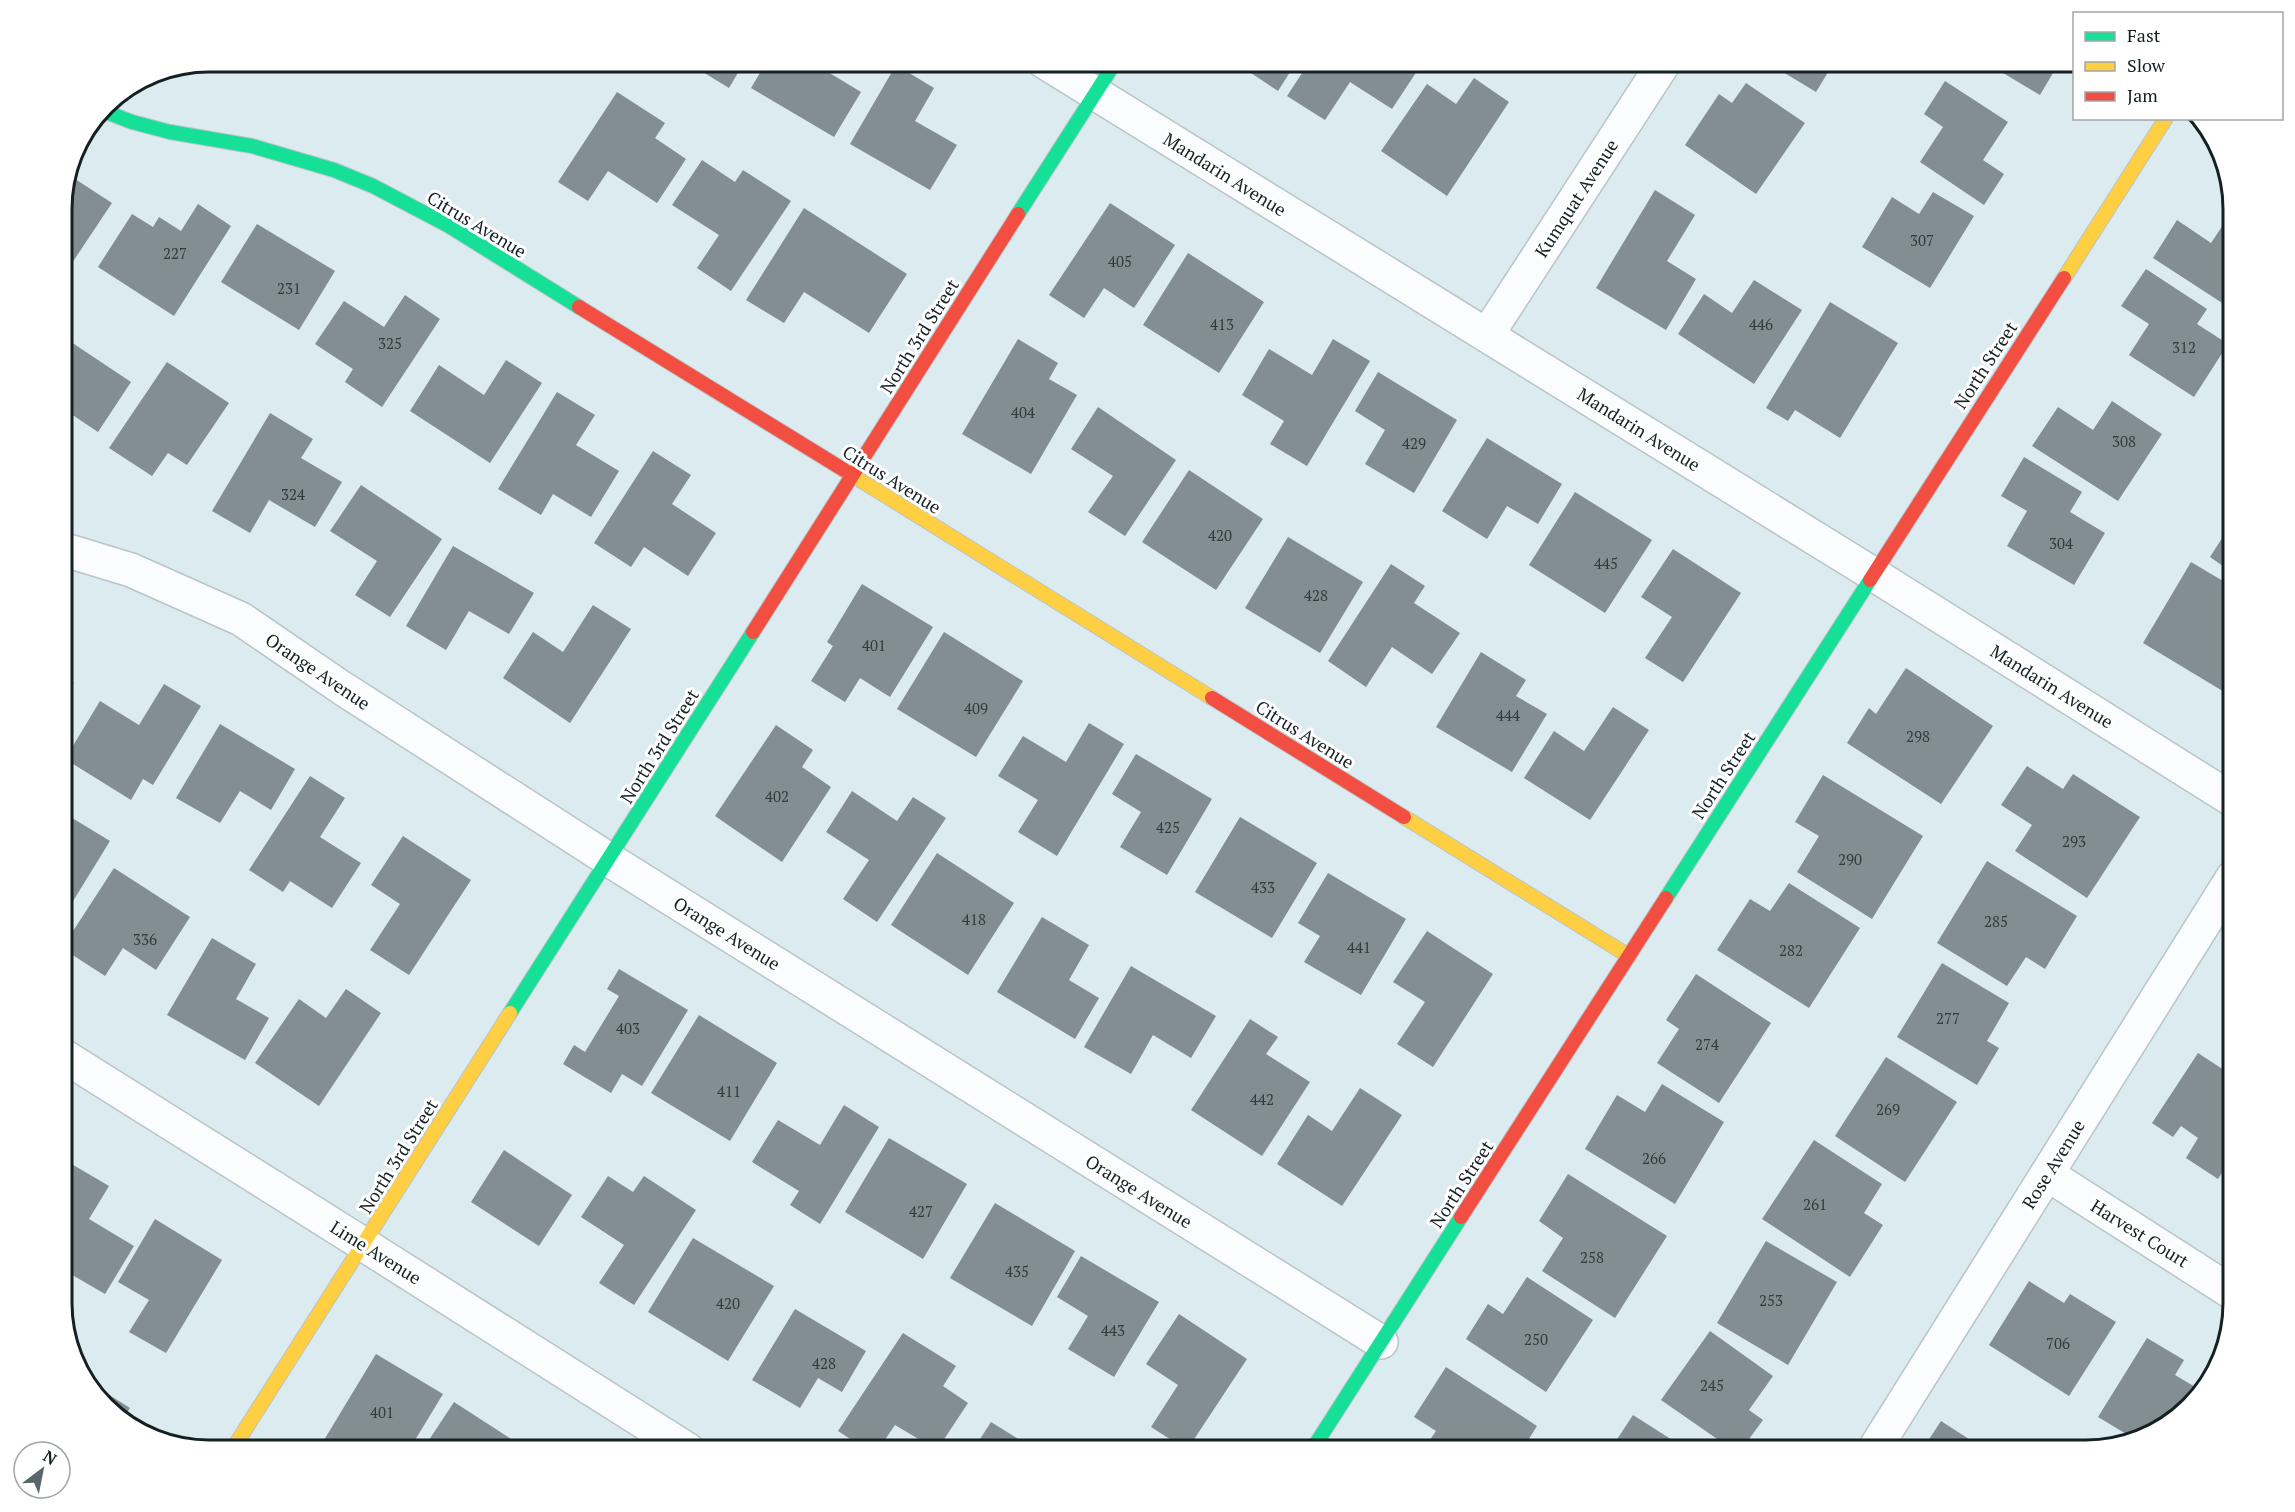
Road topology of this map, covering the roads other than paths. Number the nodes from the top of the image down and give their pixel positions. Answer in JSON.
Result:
{"nodes":[{"id":1,"x":1059,"y":72,"type":"edge"},
{"id":2,"x":1109,"y":72,"type":"edge"},
{"id":3,"x":1658,"y":72,"type":"edge"},
{"id":4,"x":1095,"y":94,"type":"junction"},
{"id":5,"x":111,"y":114,"type":"edge"},
{"id":6,"x":2165,"y":120,"type":"edge"},
{"id":7,"x":1486,"y":335,"type":"junction"},
{"id":8,"x":852,"y":476,"type":"junction"},
{"id":9,"x":72,"y":552,"type":"edge"},
{"id":10,"x":1873,"y":574,"type":"junction"},
{"id":11,"x":2223,"y":793,"type":"edge"},
{"id":12,"x":608,"y":859,"type":"junction"},
{"id":13,"x":2223,"y":894,"type":"edge"},
{"id":14,"x":1629,"y":956,"type":"junction"},
{"id":15,"x":72,"y":1061,"type":"edge"},
{"id":16,"x":2047,"y":1174,"type":"junction"},
{"id":17,"x":363,"y":1244,"type":"junction"},
{"id":18,"x":2223,"y":1286,"type":"edge"},
{"id":19,"x":1381,"y":1342,"type":"junction"},
{"id":20,"x":238,"y":1440,"type":"edge"},
{"id":21,"x":672,"y":1440,"type":"edge"},
{"id":22,"x":1318,"y":1440,"type":"edge"},
{"id":23,"x":1880,"y":1440,"type":"edge"}],
"edges":[{"from":1,"to":4,"type":"street","name":"Mandarin Avenue"},
{"from":2,"to":4,"type":"street","name":"North 3rd Street"},
{"from":3,"to":7,"type":"street","name":"Kumquat Avenue"},
{"from":4,"to":7,"type":"street","name":"Mandarin Avenue"},
{"from":4,"to":8,"type":"street","name":"North 3rd Street"},
{"from":5,"to":8,"type":"street","name":"Citrus Avenue"},
{"from":6,"to":10,"type":"street","name":"North Street"},
{"from":7,"to":10,"type":"street","name":"Mandarin Avenue"},
{"from":8,"to":12,"type":"street","name":"North 3rd Street"},
{"from":8,"to":14,"type":"street","name":"Citrus Avenue"},
{"from":9,"to":12,"type":"street","name":"Orange Avenue"},
{"from":10,"to":11,"type":"street","name":"Mandarin Avenue"},
{"from":10,"to":14,"type":"street","name":"North Street"},
{"from":12,"to":17,"type":"street","name":"North 3rd Street"},
{"from":12,"to":19,"type":"street","name":"Orange Avenue"},
{"from":13,"to":16,"type":"street","name":"Rose Avenue"},
{"from":14,"to":19,"type":"street","name":"North Street"},
{"from":15,"to":17,"type":"street","name":"Lime Avenue"},
{"from":16,"to":18,"type":"street","name":"Harvest Court"},
{"from":16,"to":23,"type":"street","name":"Rose Avenue"},
{"from":17,"to":20,"type":"street","name":"North 3rd Street"},
{"from":17,"to":21,"type":"street","name":"Lime Avenue"},
{"from":19,"to":22,"type":"street","name":"North Street"}]}
